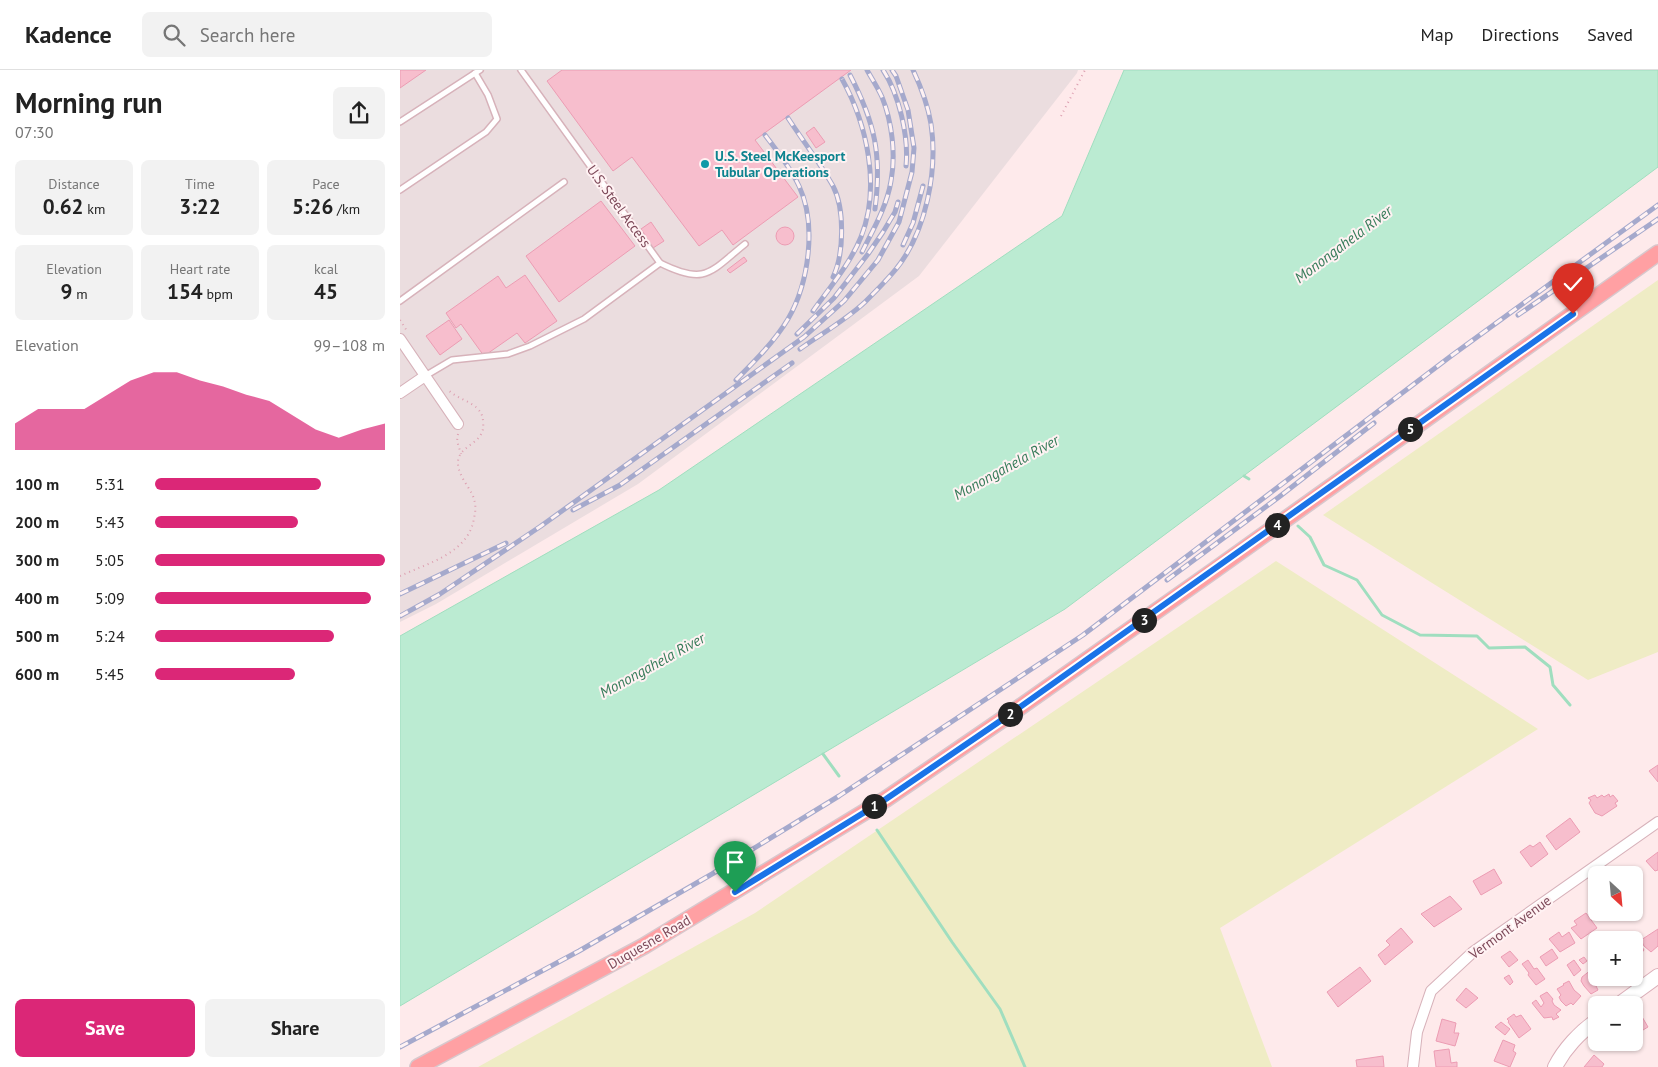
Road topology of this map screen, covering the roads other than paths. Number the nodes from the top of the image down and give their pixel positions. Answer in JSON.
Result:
{"nodes":[{"id":1,"x":521,"y":70,"type":"edge"},
{"id":2,"x":477,"y":72,"type":"edge"},
{"id":3,"x":400,"y":122,"type":"edge"},
{"id":4,"x":564,"y":182,"type":"dead end"},
{"id":5,"x":400,"y":190,"type":"edge"},
{"id":6,"x":745,"y":244,"type":"dead end"},
{"id":7,"x":1658,"y":253,"type":"edge"},
{"id":8,"x":660,"y":263,"type":"junction"},
{"id":9,"x":400,"y":301,"type":"edge"},
{"id":10,"x":405,"y":337,"type":"edge"},
{"id":11,"x":430,"y":373,"type":"junction"},
{"id":12,"x":400,"y":393,"type":"edge"},
{"id":13,"x":458,"y":424,"type":"road end"},
{"id":14,"x":1658,"y":822,"type":"edge"},
{"id":15,"x":1658,"y":976,"type":"edge"},
{"id":16,"x":1630,"y":996,"type":"edge"},
{"id":17,"x":1588,"y":1027,"type":"edge"},
{"id":18,"x":418,"y":1067,"type":"edge"},
{"id":19,"x":1413,"y":1067,"type":"edge"},
{"id":20,"x":1554,"y":1067,"type":"edge"}],
"edges":[{"from":1,"to":8,"type":"lane","name":"U.S. Steel Access"},
{"from":2,"to":3,"type":"lane"},
{"from":2,"to":5,"type":"lane"},
{"from":4,"to":9,"type":"lane"},
{"from":6,"to":8,"type":"lane","name":"U.S. Steel Access"},
{"from":7,"to":18,"type":"main road","name":"Duquesne Road"},
{"from":8,"to":11,"type":"lane"},
{"from":10,"to":11,"type":"street"},
{"from":11,"to":12,"type":"street"},
{"from":11,"to":13,"type":"street"},
{"from":14,"to":19,"type":"street","name":"Vermont Avenue"},
{"from":15,"to":16,"type":"street"},
{"from":17,"to":20,"type":"street"}]}
